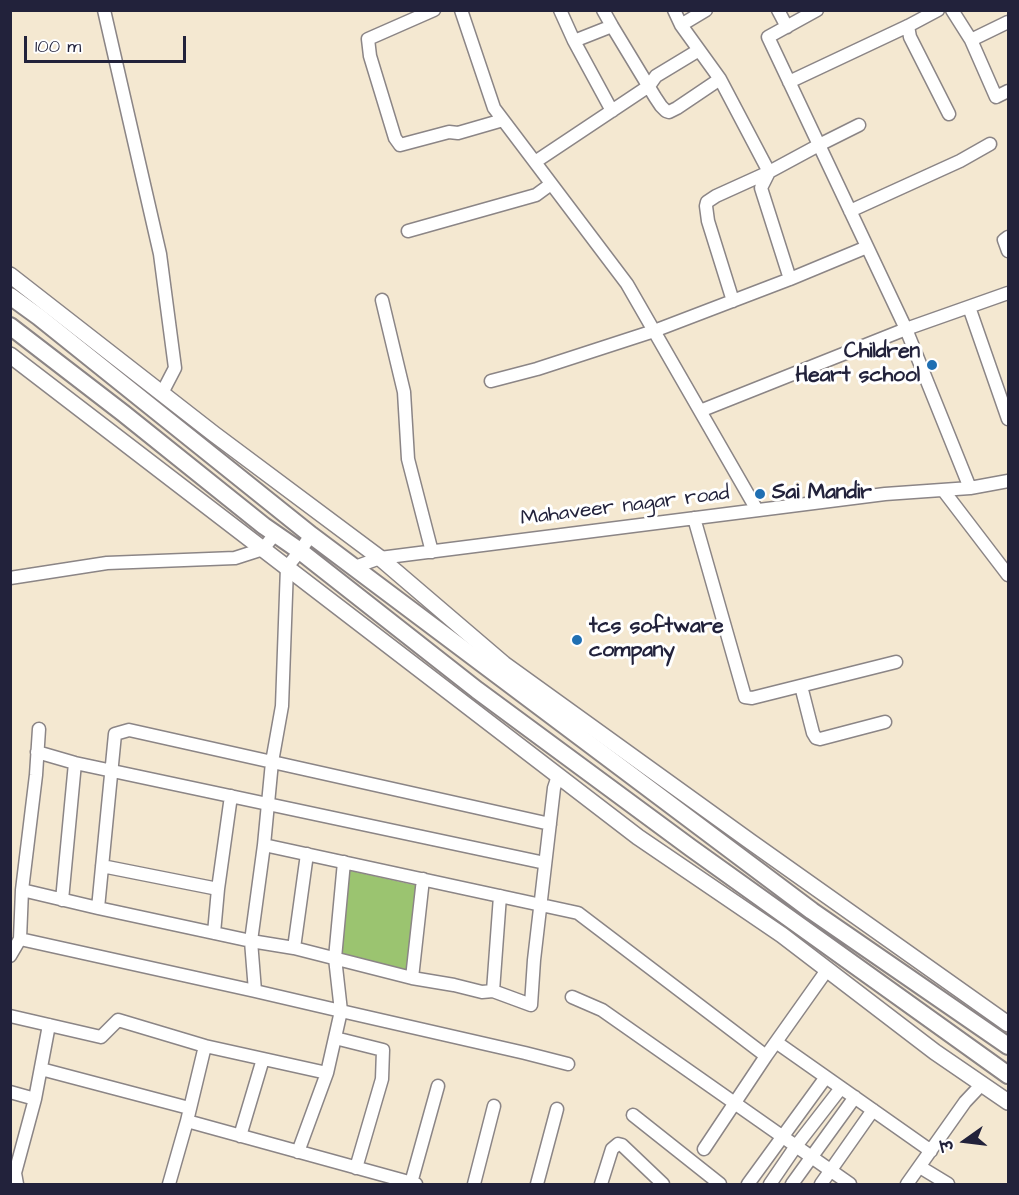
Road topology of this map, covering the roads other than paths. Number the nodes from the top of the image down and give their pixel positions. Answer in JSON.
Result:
{"nodes":[{"id":1,"x":104,"y":10,"type":"edge"},
{"id":2,"x":434,"y":10,"type":"edge"},
{"id":3,"x":461,"y":10,"type":"edge"},
{"id":4,"x":560,"y":10,"type":"edge"},
{"id":5,"x":603,"y":10,"type":"edge"},
{"id":6,"x":674,"y":10,"type":"edge"},
{"id":7,"x":706,"y":10,"type":"edge"},
{"id":8,"x":778,"y":10,"type":"edge"},
{"id":9,"x":817,"y":10,"type":"edge"},
{"id":10,"x":938,"y":10,"type":"edge"},
{"id":11,"x":952,"y":10,"type":"edge"},
{"id":12,"x":1008,"y":22,"type":"edge"},
{"id":13,"x":681,"y":24,"type":"junction"},
{"id":14,"x":612,"y":26,"type":"junction"},
{"id":15,"x":908,"y":26,"type":"junction"},
{"id":16,"x":787,"y":27,"type":"junction"},
{"id":17,"x":971,"y":40,"type":"junction"},
{"id":18,"x":574,"y":42,"type":"junction"},
{"id":19,"x":699,"y":50,"type":"junction"},
{"id":20,"x":720,"y":79,"type":"junction"},
{"id":21,"x":789,"y":82,"type":"junction"},
{"id":22,"x":649,"y":86,"type":"junction"},
{"id":23,"x":1008,"y":91,"type":"edge"},
{"id":24,"x":612,"y":111,"type":"junction"},
{"id":25,"x":949,"y":114,"type":"dead end"},
{"id":26,"x":503,"y":120,"type":"junction"},
{"id":27,"x":859,"y":125,"type":"dead end"},
{"id":28,"x":990,"y":144,"type":"dead end"},
{"id":29,"x":819,"y":145,"type":"junction"},
{"id":30,"x":535,"y":162,"type":"junction"},
{"id":31,"x":770,"y":172,"type":"junction"},
{"id":32,"x":551,"y":184,"type":"junction"},
{"id":33,"x":850,"y":211,"type":"junction"},
{"id":34,"x":408,"y":231,"type":"dead end"},
{"id":35,"x":1008,"y":237,"type":"edge"},
{"id":36,"x":867,"y":247,"type":"junction"},
{"id":37,"x":1008,"y":251,"type":"edge"},
{"id":38,"x":10,"y":275,"type":"edge"},
{"id":39,"x":790,"y":279,"type":"junction"},
{"id":40,"x":1008,"y":293,"type":"edge"},
{"id":41,"x":10,"y":296,"type":"edge"},
{"id":42,"x":382,"y":300,"type":"dead end"},
{"id":43,"x":733,"y":301,"type":"junction"},
{"id":44,"x":969,"y":307,"type":"junction"},
{"id":45,"x":10,"y":326,"type":"edge"},
{"id":46,"x":906,"y":329,"type":"junction"},
{"id":47,"x":654,"y":331,"type":"junction"},
{"id":48,"x":10,"y":355,"type":"edge"},
{"id":49,"x":491,"y":381,"type":"dead end"},
{"id":50,"x":162,"y":393,"type":"junction"},
{"id":51,"x":700,"y":411,"type":"junction"},
{"id":52,"x":1008,"y":419,"type":"edge"},
{"id":53,"x":1008,"y":481,"type":"edge"},
{"id":54,"x":970,"y":488,"type":"junction"},
{"id":55,"x":943,"y":490,"type":"junction"},
{"id":56,"x":757,"y":510,"type":"junction"},
{"id":57,"x":694,"y":518,"type":"junction"},
{"id":58,"x":275,"y":534,"type":"junction"},
{"id":59,"x":310,"y":535,"type":"junction"},
{"id":60,"x":263,"y":549,"type":"junction"},
{"id":61,"x":300,"y":551,"type":"junction"},
{"id":62,"x":432,"y":552,"type":"junction"},
{"id":63,"x":380,"y":558,"type":"junction"},
{"id":64,"x":287,"y":567,"type":"junction"},
{"id":65,"x":355,"y":567,"type":"junction"},
{"id":66,"x":1008,"y":575,"type":"edge"},
{"id":67,"x":10,"y":578,"type":"edge"},
{"id":68,"x":896,"y":662,"type":"dead end"},
{"id":69,"x":801,"y":686,"type":"junction"},
{"id":70,"x":885,"y":723,"type":"dead end"},
{"id":71,"x":39,"y":729,"type":"dead end"},
{"id":72,"x":37,"y":752,"type":"junction"},
{"id":73,"x":272,"y":762,"type":"junction"},
{"id":74,"x":75,"y":763,"type":"junction"},
{"id":75,"x":112,"y":771,"type":"junction"},
{"id":76,"x":558,"y":776,"type":"junction"},
{"id":77,"x":231,"y":796,"type":"junction"},
{"id":78,"x":268,"y":804,"type":"junction"},
{"id":79,"x":550,"y":824,"type":"junction"},
{"id":80,"x":264,"y":844,"type":"junction"},
{"id":81,"x":307,"y":854,"type":"junction"},
{"id":82,"x":344,"y":862,"type":"junction"},
{"id":83,"x":545,"y":863,"type":"junction"},
{"id":84,"x":102,"y":866,"type":"junction"},
{"id":85,"x":423,"y":879,"type":"junction"},
{"id":86,"x":218,"y":889,"type":"junction"},
{"id":87,"x":22,"y":890,"type":"junction"},
{"id":88,"x":500,"y":896,"type":"junction"},
{"id":89,"x":62,"y":900,"type":"junction"},
{"id":90,"x":540,"y":904,"type":"junction"},
{"id":91,"x":98,"y":908,"type":"junction"},
{"id":92,"x":214,"y":933,"type":"junction"},
{"id":93,"x":20,"y":939,"type":"junction"},
{"id":94,"x":251,"y":941,"type":"junction"},
{"id":95,"x":294,"y":948,"type":"junction"},
{"id":96,"x":10,"y":956,"type":"edge"},
{"id":97,"x":335,"y":958,"type":"junction"},
{"id":98,"x":827,"y":970,"type":"junction"},
{"id":99,"x":412,"y":978,"type":"junction"},
{"id":100,"x":255,"y":991,"type":"junction"},
{"id":101,"x":494,"y":992,"type":"junction"},
{"id":102,"x":573,"y":997,"type":"dead end"},
{"id":103,"x":341,"y":1011,"type":"junction"},
{"id":104,"x":10,"y":1016,"type":"edge"},
{"id":105,"x":1008,"y":1024,"type":"edge"},
{"id":106,"x":49,"y":1025,"type":"junction"},
{"id":107,"x":335,"y":1038,"type":"junction"},
{"id":108,"x":776,"y":1042,"type":"junction"},
{"id":109,"x":205,"y":1046,"type":"junction"},
{"id":110,"x":1008,"y":1046,"type":"edge"},
{"id":111,"x":766,"y":1056,"type":"junction"},
{"id":112,"x":263,"y":1059,"type":"junction"},
{"id":113,"x":568,"y":1064,"type":"dead end"},
{"id":114,"x":41,"y":1070,"type":"junction"},
{"id":115,"x":327,"y":1073,"type":"junction"},
{"id":116,"x":1008,"y":1075,"type":"edge"},
{"id":117,"x":826,"y":1077,"type":"junction"},
{"id":118,"x":982,"y":1084,"type":"junction"},
{"id":119,"x":438,"y":1086,"type":"dead end"},
{"id":120,"x":841,"y":1088,"type":"junction"},
{"id":121,"x":10,"y":1092,"type":"edge"},
{"id":122,"x":855,"y":1097,"type":"junction"},
{"id":123,"x":35,"y":1099,"type":"junction"},
{"id":124,"x":1008,"y":1102,"type":"edge"},
{"id":125,"x":735,"y":1103,"type":"junction"},
{"id":126,"x":494,"y":1106,"type":"dead end"},
{"id":127,"x":189,"y":1108,"type":"junction"},
{"id":128,"x":557,"y":1108,"type":"dead end"},
{"id":129,"x":873,"y":1110,"type":"junction"},
{"id":130,"x":633,"y":1115,"type":"dead end"},
{"id":131,"x":187,"y":1121,"type":"junction"},
{"id":132,"x":240,"y":1136,"type":"junction"},
{"id":133,"x":782,"y":1136,"type":"junction"},
{"id":134,"x":796,"y":1146,"type":"junction"},
{"id":135,"x":704,"y":1149,"type":"dead end"},
{"id":136,"x":931,"y":1150,"type":"junction"},
{"id":137,"x":298,"y":1152,"type":"junction"},
{"id":138,"x":812,"y":1157,"type":"junction"},
{"id":139,"x":920,"y":1167,"type":"junction"},
{"id":140,"x":356,"y":1168,"type":"junction"},
{"id":141,"x":831,"y":1171,"type":"junction"},
{"id":142,"x":414,"y":1184,"type":"edge"},
{"id":143,"x":17,"y":1185,"type":"edge"},
{"id":144,"x":169,"y":1185,"type":"edge"},
{"id":145,"x":474,"y":1185,"type":"edge"},
{"id":146,"x":537,"y":1185,"type":"edge"},
{"id":147,"x":601,"y":1185,"type":"edge"},
{"id":148,"x":663,"y":1185,"type":"edge"},
{"id":149,"x":720,"y":1185,"type":"edge"},
{"id":150,"x":748,"y":1185,"type":"edge"},
{"id":151,"x":770,"y":1185,"type":"edge"},
{"id":152,"x":792,"y":1185,"type":"edge"},
{"id":153,"x":821,"y":1185,"type":"edge"},
{"id":154,"x":850,"y":1185,"type":"edge"},
{"id":155,"x":908,"y":1185,"type":"edge"},
{"id":156,"x":948,"y":1185,"type":"edge"}],
"edges":[{"from":1,"to":50,"type":"street"},
{"from":2,"to":26,"type":"street"},
{"from":3,"to":26,"type":"street"},
{"from":4,"to":18,"type":"street"},
{"from":5,"to":14,"type":"street"},
{"from":6,"to":13,"type":"street"},
{"from":7,"to":13,"type":"street"},
{"from":8,"to":16,"type":"street"},
{"from":9,"to":16,"type":"street"},
{"from":10,"to":15,"type":"street"},
{"from":11,"to":17,"type":"street"},
{"from":12,"to":17,"type":"street"},
{"from":13,"to":19,"type":"street"},
{"from":14,"to":18,"type":"street"},
{"from":14,"to":22,"type":"street"},
{"from":15,"to":21,"type":"street"},
{"from":15,"to":25,"type":"street"},
{"from":16,"to":21,"type":"street"},
{"from":17,"to":23,"type":"street"},
{"from":18,"to":24,"type":"street"},
{"from":19,"to":20,"type":"street"},
{"from":19,"to":22,"type":"street"},
{"from":20,"to":22,"type":"street"},
{"from":20,"to":31,"type":"street"},
{"from":21,"to":29,"type":"street"},
{"from":22,"to":24,"type":"street"},
{"from":24,"to":30,"type":"street"},
{"from":26,"to":30,"type":"street"},
{"from":27,"to":29,"type":"street"},
{"from":28,"to":33,"type":"street"},
{"from":29,"to":31,"type":"street"},
{"from":29,"to":33,"type":"street"},
{"from":30,"to":32,"type":"street"},
{"from":31,"to":39,"type":"street"},
{"from":31,"to":43,"type":"street"},
{"from":32,"to":34,"type":"street"},
{"from":32,"to":47,"type":"street"},
{"from":33,"to":36,"type":"street"},
{"from":35,"to":37,"type":"street"},
{"from":36,"to":39,"type":"street"},
{"from":36,"to":46,"type":"street"},
{"from":38,"to":50,"type":"main road"},
{"from":39,"to":43,"type":"street"},
{"from":40,"to":44,"type":"street"},
{"from":41,"to":59,"type":"highway"},
{"from":42,"to":62,"type":"street"},
{"from":43,"to":47,"type":"street"},
{"from":44,"to":46,"type":"street"},
{"from":44,"to":52,"type":"street"},
{"from":45,"to":58,"type":"highway"},
{"from":46,"to":51,"type":"street"},
{"from":46,"to":54,"type":"street"},
{"from":47,"to":49,"type":"street"},
{"from":47,"to":51,"type":"street"},
{"from":48,"to":60,"type":"main road"},
{"from":50,"to":63,"type":"main road"},
{"from":51,"to":56,"type":"street"},
{"from":53,"to":54,"type":"street","name":"Mahaveer nagar road"},
{"from":54,"to":55,"type":"street","name":"Mahaveer nagar road"},
{"from":55,"to":56,"type":"street","name":"Mahaveer nagar road"},
{"from":55,"to":66,"type":"street"},
{"from":56,"to":57,"type":"street","name":"Mahaveer nagar road"},
{"from":57,"to":62,"type":"street","name":"Mahaveer nagar road"},
{"from":57,"to":69,"type":"street"},
{"from":58,"to":60,"type":"street"},
{"from":58,"to":61,"type":"highway"},
{"from":59,"to":61,"type":"street"},
{"from":59,"to":65,"type":"highway"},
{"from":60,"to":64,"type":"main road"},
{"from":60,"to":67,"type":"street"},
{"from":61,"to":64,"type":"street"},
{"from":61,"to":116,"type":"highway"},
{"from":62,"to":63,"type":"street","name":"Mahaveer nagar road"},
{"from":63,"to":65,"type":"street","name":"Mahaveer nagar road"},
{"from":63,"to":105,"type":"main road"},
{"from":64,"to":73,"type":"street"},
{"from":64,"to":76,"type":"main road"},
{"from":65,"to":110,"type":"highway"},
{"from":68,"to":69,"type":"street"},
{"from":69,"to":70,"type":"street"},
{"from":71,"to":72,"type":"street"},
{"from":72,"to":74,"type":"street"},
{"from":72,"to":87,"type":"street"},
{"from":73,"to":75,"type":"street"},
{"from":73,"to":78,"type":"street"},
{"from":73,"to":79,"type":"street"},
{"from":74,"to":75,"type":"street"},
{"from":74,"to":89,"type":"street"},
{"from":75,"to":77,"type":"street"},
{"from":75,"to":84,"type":"street"},
{"from":76,"to":79,"type":"street"},
{"from":76,"to":98,"type":"main road"},
{"from":77,"to":78,"type":"street"},
{"from":77,"to":86,"type":"street"},
{"from":78,"to":80,"type":"street"},
{"from":78,"to":83,"type":"street"},
{"from":79,"to":83,"type":"street"},
{"from":80,"to":81,"type":"street"},
{"from":80,"to":94,"type":"street"},
{"from":81,"to":82,"type":"street"},
{"from":81,"to":95,"type":"street"},
{"from":82,"to":85,"type":"street"},
{"from":82,"to":97,"type":"street"},
{"from":83,"to":90,"type":"street"},
{"from":84,"to":86,"type":"street"},
{"from":84,"to":91,"type":"street"},
{"from":85,"to":88,"type":"street"},
{"from":85,"to":99,"type":"street"},
{"from":86,"to":92,"type":"street"},
{"from":87,"to":89,"type":"street"},
{"from":87,"to":93,"type":"street"},
{"from":88,"to":90,"type":"street"},
{"from":88,"to":101,"type":"street"},
{"from":89,"to":91,"type":"street"},
{"from":90,"to":101,"type":"street"},
{"from":90,"to":111,"type":"street"},
{"from":91,"to":92,"type":"street"},
{"from":92,"to":94,"type":"street"},
{"from":93,"to":96,"type":"street"},
{"from":93,"to":100,"type":"street"},
{"from":94,"to":95,"type":"street"},
{"from":94,"to":100,"type":"street"},
{"from":95,"to":97,"type":"street"},
{"from":97,"to":99,"type":"street"},
{"from":97,"to":103,"type":"street"},
{"from":98,"to":108,"type":"street"},
{"from":98,"to":118,"type":"main road"},
{"from":99,"to":101,"type":"street"},
{"from":100,"to":103,"type":"street"},
{"from":102,"to":125,"type":"street"},
{"from":103,"to":107,"type":"street"},
{"from":103,"to":113,"type":"street"},
{"from":104,"to":106,"type":"street"},
{"from":106,"to":109,"type":"street"},
{"from":106,"to":114,"type":"street"},
{"from":107,"to":115,"type":"street"},
{"from":107,"to":140,"type":"street"},
{"from":108,"to":111,"type":"street"},
{"from":108,"to":117,"type":"street"},
{"from":109,"to":112,"type":"street"},
{"from":109,"to":127,"type":"street"},
{"from":111,"to":125,"type":"street"},
{"from":112,"to":115,"type":"street"},
{"from":112,"to":132,"type":"street"},
{"from":114,"to":123,"type":"street"},
{"from":114,"to":127,"type":"street"},
{"from":115,"to":137,"type":"street"},
{"from":117,"to":120,"type":"street"},
{"from":117,"to":133,"type":"street"},
{"from":118,"to":124,"type":"main road"},
{"from":118,"to":136,"type":"street"},
{"from":119,"to":142,"type":"street"},
{"from":120,"to":122,"type":"street"},
{"from":120,"to":134,"type":"street"},
{"from":121,"to":123,"type":"street"},
{"from":122,"to":129,"type":"street"},
{"from":122,"to":138,"type":"street"},
{"from":123,"to":143,"type":"street"},
{"from":125,"to":133,"type":"street"},
{"from":125,"to":135,"type":"street"},
{"from":126,"to":145,"type":"street"},
{"from":127,"to":131,"type":"street"},
{"from":128,"to":146,"type":"street"},
{"from":129,"to":136,"type":"street"},
{"from":129,"to":141,"type":"street"},
{"from":130,"to":149,"type":"street"},
{"from":131,"to":132,"type":"street"},
{"from":131,"to":144,"type":"street"},
{"from":132,"to":137,"type":"street"},
{"from":133,"to":134,"type":"street"},
{"from":133,"to":150,"type":"street"},
{"from":134,"to":138,"type":"street"},
{"from":134,"to":151,"type":"street"},
{"from":136,"to":139,"type":"street"},
{"from":137,"to":140,"type":"street"},
{"from":138,"to":141,"type":"street"},
{"from":138,"to":152,"type":"street"},
{"from":139,"to":155,"type":"street"},
{"from":139,"to":156,"type":"street"},
{"from":140,"to":142,"type":"street"},
{"from":141,"to":153,"type":"street"},
{"from":141,"to":154,"type":"street"},
{"from":147,"to":148,"type":"street"}]}
